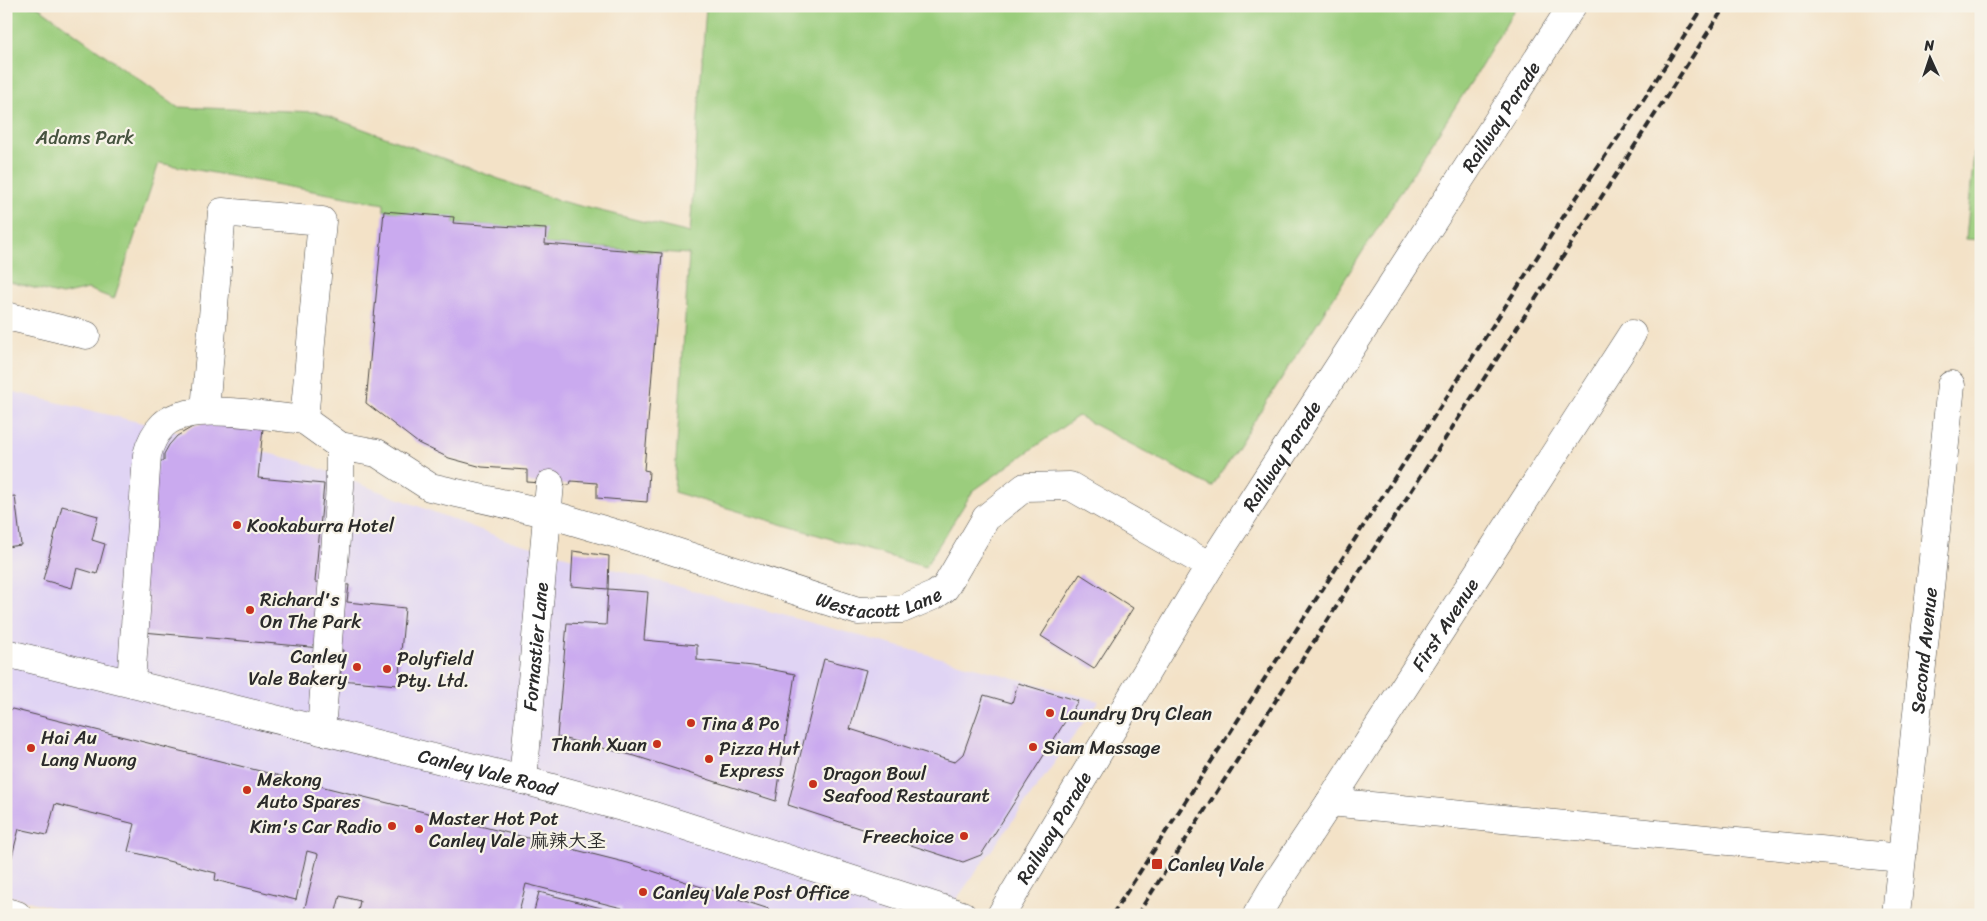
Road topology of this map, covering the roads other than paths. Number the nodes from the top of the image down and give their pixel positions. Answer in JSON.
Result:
{"nodes":[{"id":1,"x":1572,"y":6,"type":"edge"},
{"id":2,"x":6,"y":316,"type":"edge"},
{"id":3,"x":86,"y":334,"type":"dead end"},
{"id":4,"x":1632,"y":334,"type":"dead end"},
{"id":5,"x":1951,"y":385,"type":"dead end"},
{"id":6,"x":205,"y":410,"type":"junction"},
{"id":7,"x":304,"y":420,"type":"junction"},
{"id":8,"x":340,"y":446,"type":"junction"},
{"id":9,"x":550,"y":484,"type":"dead end"},
{"id":10,"x":546,"y":513,"type":"junction"},
{"id":11,"x":1210,"y":566,"type":"junction"},
{"id":12,"x":6,"y":653,"type":"edge"},
{"id":13,"x":131,"y":683,"type":"junction"},
{"id":14,"x":321,"y":731,"type":"junction"},
{"id":15,"x":523,"y":780,"type":"junction"},
{"id":16,"x":1330,"y":802,"type":"junction"},
{"id":17,"x":1901,"y":858,"type":"junction"},
{"id":18,"x":6,"y":912,"type":"edge"},
{"id":19,"x":17,"y":915,"type":"edge"},
{"id":20,"x":962,"y":915,"type":"edge"},
{"id":21,"x":1001,"y":915,"type":"edge"},
{"id":22,"x":1258,"y":915,"type":"edge"},
{"id":23,"x":1896,"y":915,"type":"edge"}],
"edges":[{"from":1,"to":11,"type":"main road","name":"Railway Parade"},
{"from":2,"to":3,"type":"main road"},
{"from":4,"to":16,"type":"main road","name":"First Avenue"},
{"from":5,"to":17,"type":"main road","name":"Second Avenue"},
{"from":6,"to":7,"type":"main road"},
{"from":6,"to":7,"type":"main road"},
{"from":6,"to":13,"type":"main road"},
{"from":7,"to":8,"type":"main road"},
{"from":8,"to":10,"type":"main road","name":"Westacott Lane"},
{"from":8,"to":14,"type":"main road"},
{"from":9,"to":10,"type":"main road","name":"Fornastier Lane"},
{"from":10,"to":11,"type":"main road","name":"Westacott Lane"},
{"from":10,"to":15,"type":"main road","name":"Fornastier Lane"},
{"from":11,"to":21,"type":"main road","name":"Railway Parade"},
{"from":12,"to":13,"type":"main road","name":"Canley Vale Road"},
{"from":13,"to":14,"type":"main road","name":"Canley Vale Road"},
{"from":14,"to":15,"type":"main road","name":"Canley Vale Road"},
{"from":15,"to":20,"type":"main road","name":"Canley Vale Road"},
{"from":16,"to":17,"type":"main road"},
{"from":16,"to":22,"type":"main road","name":"First Avenue"},
{"from":17,"to":23,"type":"main road","name":"Second Avenue"},
{"from":18,"to":19,"type":"main road"}]}
